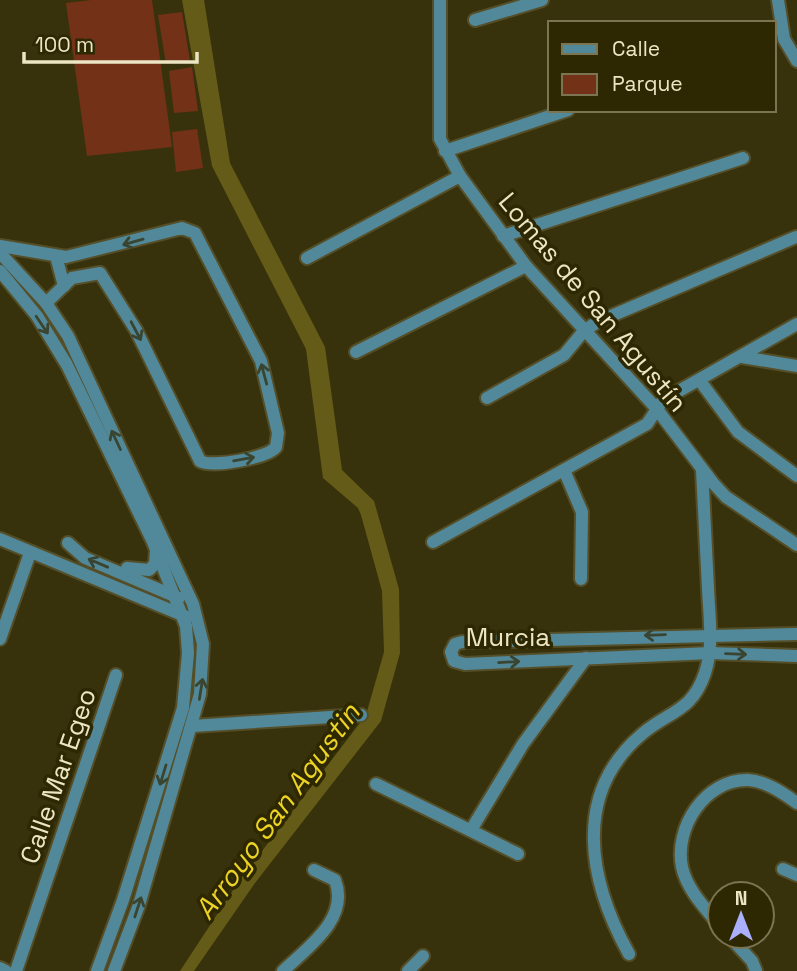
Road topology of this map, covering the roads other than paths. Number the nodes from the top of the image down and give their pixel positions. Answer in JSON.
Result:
{"nodes":[{"id":1,"x":440,"y":0,"type":"edge"},
{"id":2,"x":542,"y":0,"type":"edge"},
{"id":3,"x":778,"y":0,"type":"edge"},
{"id":4,"x":475,"y":20,"type":"dead end"},
{"id":5,"x":779,"y":40,"type":"edge"},
{"id":6,"x":797,"y":61,"type":"edge"},
{"id":7,"x":562,"y":112,"type":"edge"},
{"id":8,"x":444,"y":151,"type":"junction"},
{"id":9,"x":743,"y":158,"type":"dead end"},
{"id":10,"x":460,"y":176,"type":"junction"},
{"id":11,"x":503,"y":236,"type":"junction"},
{"id":12,"x":796,"y":237,"type":"edge"},
{"id":13,"x":0,"y":246,"type":"edge"},
{"id":14,"x":0,"y":253,"type":"edge"},
{"id":15,"x":56,"y":256,"type":"junction"},
{"id":16,"x":307,"y":258,"type":"dead end"},
{"id":17,"x":526,"y":266,"type":"junction"},
{"id":18,"x":0,"y":271,"type":"edge"},
{"id":19,"x":64,"y":286,"type":"junction"},
{"id":20,"x":46,"y":303,"type":"junction"},
{"id":21,"x":797,"y":324,"type":"edge"},
{"id":22,"x":583,"y":332,"type":"junction"},
{"id":23,"x":356,"y":352,"type":"dead end"},
{"id":24,"x":742,"y":357,"type":"junction"},
{"id":25,"x":797,"y":366,"type":"edge"},
{"id":26,"x":700,"y":381,"type":"junction"},
{"id":27,"x":487,"y":398,"type":"dead end"},
{"id":28,"x":656,"y":408,"type":"junction"},
{"id":29,"x":564,"y":470,"type":"junction"},
{"id":30,"x":702,"y":470,"type":"junction"},
{"id":31,"x":795,"y":472,"type":"edge"},
{"id":32,"x":0,"y":539,"type":"edge"},
{"id":33,"x":433,"y":541,"type":"dead end"},
{"id":34,"x":68,"y":543,"type":"dead end"},
{"id":35,"x":797,"y":545,"type":"edge"},
{"id":36,"x":156,"y":551,"type":"junction"},
{"id":37,"x":30,"y":553,"type":"junction"},
{"id":38,"x":127,"y":568,"type":"dead end"},
{"id":39,"x":581,"y":579,"type":"dead end"},
{"id":40,"x":176,"y":597,"type":"junction"},
{"id":41,"x":193,"y":604,"type":"junction"},
{"id":42,"x":183,"y":616,"type":"junction"},
{"id":43,"x":198,"y":620,"type":"junction"},
{"id":44,"x":710,"y":634,"type":"junction"},
{"id":45,"x":797,"y":634,"type":"edge"},
{"id":46,"x":0,"y":639,"type":"edge"},
{"id":47,"x":709,"y":653,"type":"junction"},
{"id":48,"x":797,"y":656,"type":"edge"},
{"id":49,"x":586,"y":659,"type":"junction"},
{"id":50,"x":116,"y":675,"type":"dead end"},
{"id":51,"x":360,"y":715,"type":"dead end"},
{"id":52,"x":193,"y":726,"type":"junction"},
{"id":53,"x":376,"y":784,"type":"dead end"},
{"id":54,"x":797,"y":803,"type":"edge"},
{"id":55,"x":471,"y":830,"type":"junction"},
{"id":56,"x":518,"y":854,"type":"dead end"},
{"id":57,"x":783,"y":869,"type":"dead end"},
{"id":58,"x":314,"y":870,"type":"dead end"},
{"id":59,"x":797,"y":875,"type":"edge"},
{"id":60,"x":706,"y":908,"type":"edge"},
{"id":61,"x":742,"y":950,"type":"edge"},
{"id":62,"x":629,"y":954,"type":"dead end"},
{"id":63,"x":423,"y":956,"type":"dead end"},
{"id":64,"x":0,"y":968,"type":"edge"},
{"id":65,"x":6,"y":971,"type":"edge"},
{"id":66,"x":16,"y":971,"type":"edge"},
{"id":67,"x":97,"y":971,"type":"edge"},
{"id":68,"x":114,"y":971,"type":"edge"},
{"id":69,"x":283,"y":971,"type":"edge"},
{"id":70,"x":408,"y":971,"type":"edge"},
{"id":71,"x":756,"y":971,"type":"edge"}],
"edges":[{"from":1,"to":8,"type":"street","name":"Lomas de San Agustín"},
{"from":2,"to":4,"type":"street"},
{"from":3,"to":5,"type":"street"},
{"from":5,"to":6,"type":"street"},
{"from":7,"to":8,"type":"street"},
{"from":8,"to":10,"type":"street","name":"Lomas de San Agustín"},
{"from":9,"to":11,"type":"street"},
{"from":10,"to":11,"type":"street","name":"Lomas de San Agustín"},
{"from":10,"to":16,"type":"street"},
{"from":11,"to":17,"type":"street","name":"Lomas de San Agustín"},
{"from":12,"to":22,"type":"street"},
{"from":13,"to":15,"type":"street"},
{"from":14,"to":20,"type":"street"},
{"from":15,"to":19,"type":"street"},
{"from":19,"to":15,"type":"street","one_way":true},
{"from":17,"to":22,"type":"street","name":"Lomas de San Agustín"},
{"from":17,"to":23,"type":"street"},
{"from":18,"to":36,"type":"street","one_way":true},
{"from":19,"to":20,"type":"street"},
{"from":41,"to":20,"type":"street","one_way":true},
{"from":21,"to":24,"type":"street"},
{"from":22,"to":27,"type":"street"},
{"from":22,"to":28,"type":"street","name":"Lomas de San Agustín"},
{"from":24,"to":25,"type":"street"},
{"from":24,"to":26,"type":"street"},
{"from":26,"to":28,"type":"street"},
{"from":26,"to":31,"type":"street"},
{"from":28,"to":29,"type":"street"},
{"from":28,"to":30,"type":"street","name":"Lomas de San Agustín"},
{"from":29,"to":33,"type":"street"},
{"from":29,"to":39,"type":"street"},
{"from":30,"to":35,"type":"street","name":"Lomas de San Agustín"},
{"from":30,"to":44,"type":"street"},
{"from":32,"to":37,"type":"street"},
{"from":40,"to":34,"type":"street","one_way":true},
{"from":36,"to":38,"type":"street"},
{"from":36,"to":40,"type":"street"},
{"from":37,"to":42,"type":"street"},
{"from":37,"to":46,"type":"street"},
{"from":40,"to":41,"type":"street"},
{"from":40,"to":42,"type":"street"},
{"from":41,"to":43,"type":"street"},
{"from":42,"to":43,"type":"street"},
{"from":42,"to":67,"type":"street","one_way":true},
{"from":52,"to":43,"type":"street","one_way":true},
{"from":44,"to":45,"type":"street","name":"Murcia"},
{"from":44,"to":47,"type":"street"},
{"from":44,"to":49,"type":"street","name":"Murcia","one_way":true},
{"from":47,"to":48,"type":"street","name":"Murcia","one_way":true},
{"from":47,"to":49,"type":"street","name":"Murcia"},
{"from":47,"to":62,"type":"street"},
{"from":49,"to":55,"type":"street"},
{"from":50,"to":66,"type":"street","name":"Calle Mar Egeo"},
{"from":51,"to":52,"type":"street"},
{"from":68,"to":52,"type":"street","one_way":true},
{"from":53,"to":55,"type":"street"},
{"from":54,"to":60,"type":"street"},
{"from":55,"to":56,"type":"street"},
{"from":57,"to":59,"type":"street"},
{"from":58,"to":69,"type":"street"},
{"from":61,"to":71,"type":"street"},
{"from":63,"to":70,"type":"street"},
{"from":64,"to":65,"type":"street"}]}
